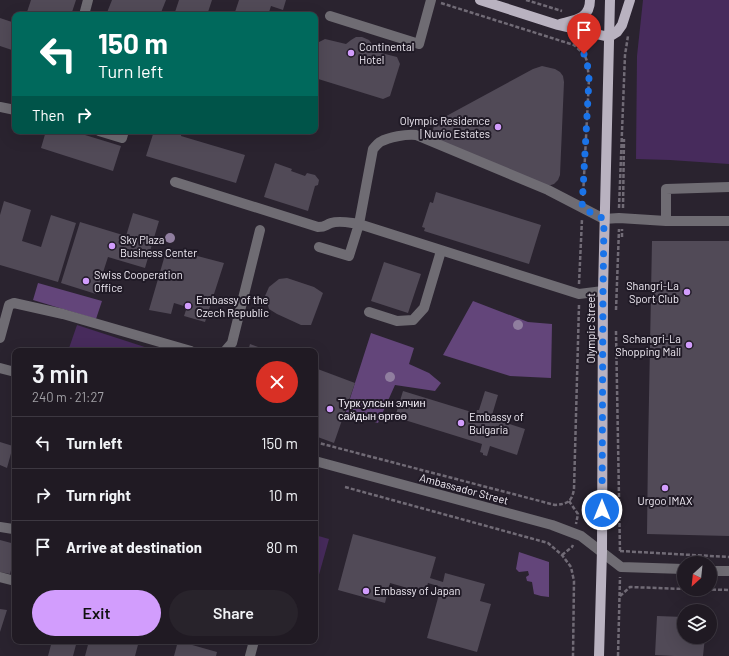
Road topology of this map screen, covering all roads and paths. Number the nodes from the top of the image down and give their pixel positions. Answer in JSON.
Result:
{"nodes":[{"id":1,"x":88,"y":0,"type":"edge"},
{"id":2,"x":430,"y":0,"type":"edge"},
{"id":3,"x":480,"y":0,"type":"edge"},
{"id":4,"x":526,"y":0,"type":"edge"},
{"id":5,"x":590,"y":0,"type":"edge"},
{"id":6,"x":610,"y":0,"type":"edge"},
{"id":7,"x":630,"y":0,"type":"edge"},
{"id":8,"x":85,"y":12,"type":"edge"},
{"id":9,"x":565,"y":12,"type":"dead end"},
{"id":10,"x":330,"y":16,"type":"dead end"},
{"id":11,"x":558,"y":25,"type":"junction"},
{"id":12,"x":630,"y":33,"type":"dead end"},
{"id":13,"x":609,"y":37,"type":"junction"},
{"id":14,"x":0,"y":107,"type":"edge"},
{"id":15,"x":12,"y":109,"type":"edge"},
{"id":16,"x":109,"y":134,"type":"edge"},
{"id":17,"x":123,"y":134,"type":"edge"},
{"id":18,"x":175,"y":182,"type":"dead end"},
{"id":19,"x":729,"y":187,"type":"edge"},
{"id":20,"x":582,"y":208,"type":"junction"},
{"id":21,"x":621,"y":218,"type":"junction"},
{"id":22,"x":604,"y":219,"type":"junction"},
{"id":23,"x":666,"y":221,"type":"junction"},
{"id":24,"x":729,"y":221,"type":"edge"},
{"id":25,"x":358,"y":224,"type":"junction"},
{"id":26,"x":260,"y":230,"type":"dead end"},
{"id":27,"x":622,"y":237,"type":"dead end"},
{"id":28,"x":319,"y":247,"type":"dead end"},
{"id":29,"x":442,"y":250,"type":"junction"},
{"id":30,"x":603,"y":292,"type":"junction"},
{"id":31,"x":579,"y":294,"type":"junction"},
{"id":32,"x":369,"y":312,"type":"dead end"},
{"id":33,"x":616,"y":312,"type":"dead end"},
{"id":34,"x":616,"y":327,"type":"dead end"},
{"id":35,"x":0,"y":338,"type":"edge"},
{"id":36,"x":181,"y":348,"type":"edge"},
{"id":37,"x":228,"y":348,"type":"edge"},
{"id":38,"x":1,"y":371,"type":"edge"},
{"id":39,"x":12,"y":372,"type":"edge"},
{"id":40,"x":318,"y":443,"type":"edge"},
{"id":41,"x":318,"y":462,"type":"edge"},
{"id":42,"x":345,"y":487,"type":"dead end"},
{"id":43,"x":0,"y":526,"type":"edge"},
{"id":44,"x":12,"y":529,"type":"edge"},
{"id":45,"x":602,"y":551,"type":"junction"},
{"id":46,"x":620,"y":551,"type":"junction"},
{"id":47,"x":729,"y":557,"type":"edge"},
{"id":48,"x":621,"y":567,"type":"junction"},
{"id":49,"x":677,"y":569,"type":"edge"},
{"id":50,"x":717,"y":571,"type":"edge"},
{"id":51,"x":729,"y":572,"type":"edge"},
{"id":52,"x":0,"y":577,"type":"edge"},
{"id":53,"x":12,"y":580,"type":"edge"},
{"id":54,"x":677,"y":589,"type":"edge"},
{"id":55,"x":717,"y":590,"type":"edge"},
{"id":56,"x":729,"y":590,"type":"edge"},
{"id":57,"x":620,"y":596,"type":"junction"},
{"id":58,"x":253,"y":644,"type":"edge"},
{"id":59,"x":250,"y":656,"type":"edge"},
{"id":60,"x":573,"y":656,"type":"edge"},
{"id":61,"x":599,"y":656,"type":"edge"},
{"id":62,"x":618,"y":656,"type":"edge"}],
"edges":[{"from":1,"to":8,"type":"street"},
{"from":2,"to":10,"type":"street"},
{"from":2,"to":20,"type":"path"},
{"from":3,"to":11,"type":"main road"},
{"from":4,"to":9,"type":"path"},
{"from":5,"to":11,"type":"main road"},
{"from":6,"to":13,"type":"main road","name":"Olympic Street"},
{"from":7,"to":13,"type":"main road"},
{"from":11,"to":13,"type":"main road"},
{"from":12,"to":21,"type":"path"},
{"from":13,"to":22,"type":"main road","name":"Olympic Street"},
{"from":14,"to":15,"type":"street"},
{"from":16,"to":17,"type":"street"},
{"from":18,"to":25,"type":"street"},
{"from":19,"to":23,"type":"street"},
{"from":20,"to":22,"type":"street"},
{"from":20,"to":25,"type":"street"},
{"from":20,"to":31,"type":"path"},
{"from":21,"to":22,"type":"street"},
{"from":21,"to":23,"type":"street"},
{"from":21,"to":27,"type":"path"},
{"from":21,"to":33,"type":"path"},
{"from":22,"to":30,"type":"main road","name":"Olympic Street"},
{"from":23,"to":24,"type":"street"},
{"from":25,"to":28,"type":"street"},
{"from":25,"to":29,"type":"street"},
{"from":26,"to":37,"type":"street"},
{"from":29,"to":31,"type":"street"},
{"from":29,"to":32,"type":"street"},
{"from":30,"to":31,"type":"street"},
{"from":30,"to":45,"type":"main road","name":"Olympic Street"},
{"from":31,"to":40,"type":"path"},
{"from":34,"to":46,"type":"path"},
{"from":35,"to":36,"type":"street"},
{"from":38,"to":39,"type":"street"},
{"from":41,"to":45,"type":"street","name":"Ambassador Street"},
{"from":42,"to":60,"type":"path"},
{"from":43,"to":44,"type":"street"},
{"from":45,"to":48,"type":"street","name":"Ambassador Street"},
{"from":45,"to":61,"type":"main road","name":"Olympic Street"},
{"from":46,"to":47,"type":"path"},
{"from":46,"to":48,"type":"path"},
{"from":48,"to":49,"type":"street"},
{"from":48,"to":57,"type":"path"},
{"from":50,"to":51,"type":"street"},
{"from":52,"to":53,"type":"street"},
{"from":54,"to":57,"type":"path"},
{"from":55,"to":56,"type":"path"},
{"from":57,"to":62,"type":"path"},
{"from":58,"to":59,"type":"street"}]}
